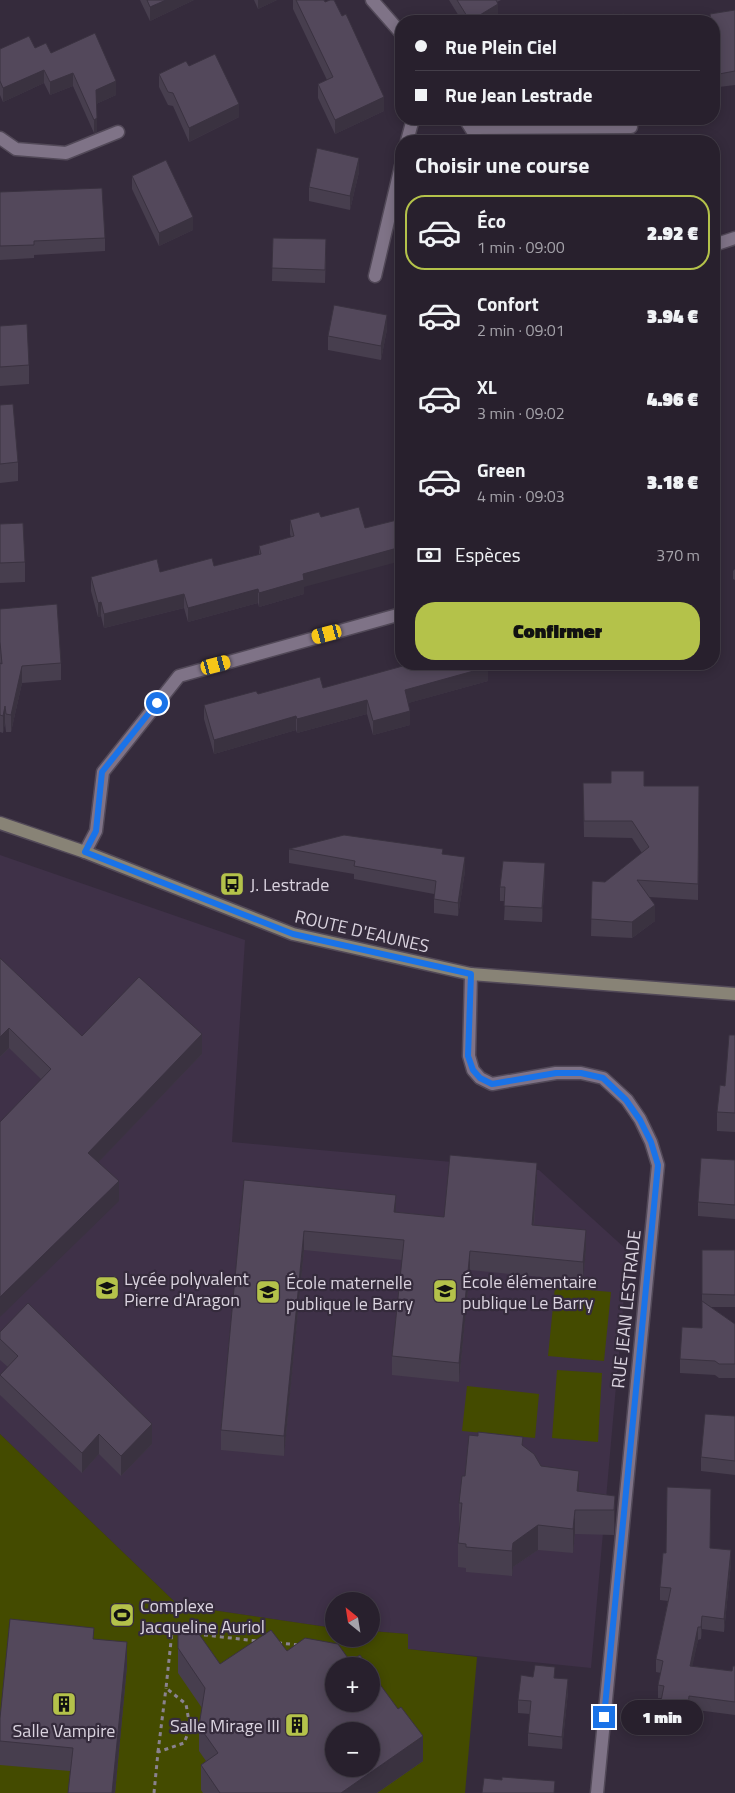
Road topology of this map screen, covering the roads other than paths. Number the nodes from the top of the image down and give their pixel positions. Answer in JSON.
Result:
{"nodes":[{"id":1,"x":372,"y":0,"type":"edge"},
{"id":2,"x":395,"y":26,"type":"edge"},
{"id":3,"x":550,"y":125,"type":"edge"},
{"id":4,"x":631,"y":127,"type":"dead end"},
{"id":5,"x":118,"y":132,"type":"dead end"},
{"id":6,"x":0,"y":138,"type":"edge"},
{"id":7,"x":395,"y":191,"type":"edge"},
{"id":8,"x":735,"y":238,"type":"edge"},
{"id":9,"x":720,"y":243,"type":"edge"},
{"id":10,"x":375,"y":276,"type":"dead end"},
{"id":11,"x":395,"y":616,"type":"edge"},
{"id":12,"x":0,"y":823,"type":"edge"},
{"id":13,"x":85,"y":852,"type":"junction"},
{"id":14,"x":471,"y":974,"type":"junction"},
{"id":15,"x":735,"y":994,"type":"edge"},
{"id":16,"x":597,"y":1793,"type":"edge"}],
"edges":[{"from":1,"to":2,"type":"street"},
{"from":3,"to":4,"type":"street"},
{"from":5,"to":6,"type":"street"},
{"from":7,"to":10,"type":"street"},
{"from":8,"to":9,"type":"street"},
{"from":11,"to":13,"type":"street"},
{"from":12,"to":13,"type":"main road","name":"ROUTE D'EAUNES"},
{"from":13,"to":14,"type":"main road","name":"ROUTE D'EAUNES"},
{"from":14,"to":15,"type":"main road","name":"ROUTE D'EAUNES"},
{"from":14,"to":16,"type":"street","name":"RUE JEAN LESTRADE"}]}
